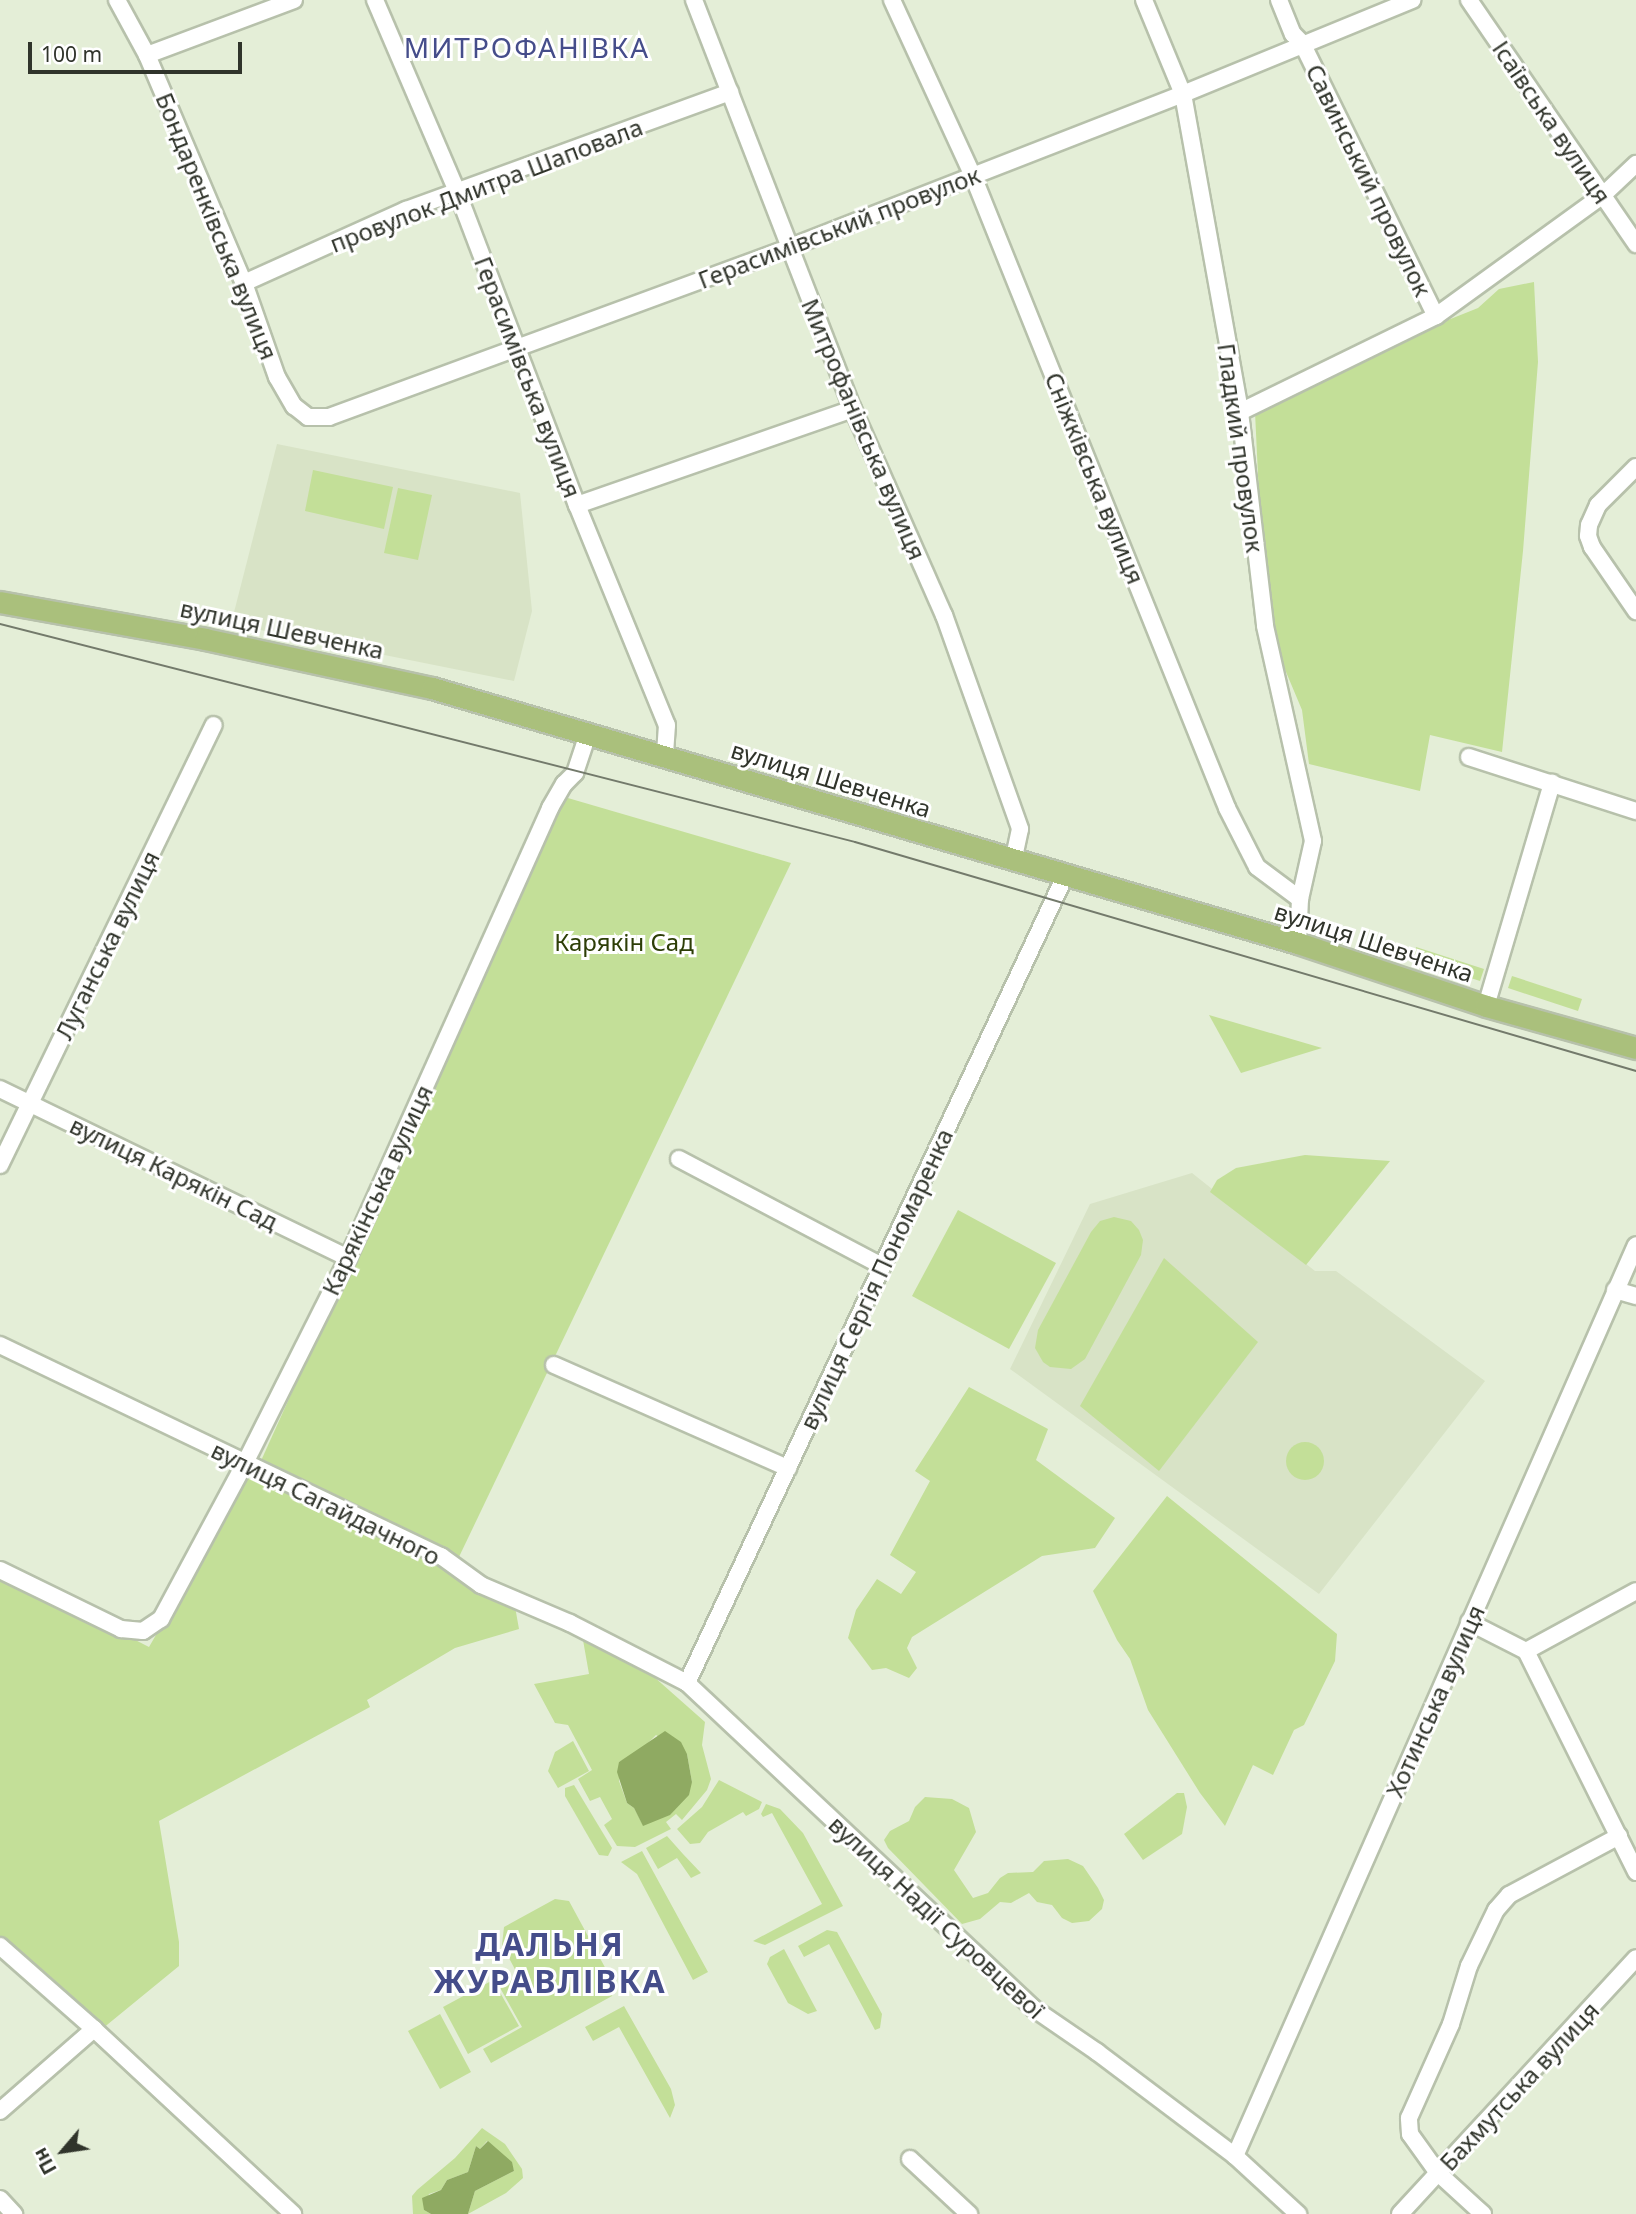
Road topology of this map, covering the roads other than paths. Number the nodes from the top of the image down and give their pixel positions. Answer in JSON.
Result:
{"nodes":[{"id":1,"x":117,"y":0,"type":"edge"},
{"id":2,"x":294,"y":0,"type":"edge"},
{"id":3,"x":375,"y":0,"type":"edge"},
{"id":4,"x":694,"y":0,"type":"edge"},
{"id":5,"x":891,"y":0,"type":"edge"},
{"id":6,"x":1144,"y":0,"type":"edge"},
{"id":7,"x":1279,"y":0,"type":"edge"},
{"id":8,"x":1412,"y":0,"type":"edge"},
{"id":9,"x":1469,"y":0,"type":"edge"},
{"id":10,"x":1303,"y":43,"type":"junction"},
{"id":11,"x":147,"y":55,"type":"junction"},
{"id":12,"x":730,"y":92,"type":"junction"},
{"id":13,"x":1183,"y":94,"type":"junction"},
{"id":14,"x":1636,"y":164,"type":"edge"},
{"id":15,"x":973,"y":176,"type":"junction"},
{"id":16,"x":457,"y":191,"type":"junction"},
{"id":17,"x":1602,"y":196,"type":"junction"},
{"id":18,"x":1636,"y":244,"type":"edge"},
{"id":19,"x":788,"y":248,"type":"junction"},
{"id":20,"x":244,"y":283,"type":"junction"},
{"id":21,"x":1436,"y":316,"type":"junction"},
{"id":22,"x":516,"y":347,"type":"junction"},
{"id":23,"x":277,"y":377,"type":"joint"},
{"id":24,"x":853,"y":409,"type":"junction"},
{"id":25,"x":1240,"y":412,"type":"junction"},
{"id":26,"x":1636,"y":467,"type":"edge"},
{"id":27,"x":577,"y":505,"type":"junction"},
{"id":28,"x":0,"y":602,"type":"edge"},
{"id":29,"x":1636,"y":611,"type":"edge"},
{"id":30,"x":214,"y":725,"type":"dead end"},
{"id":31,"x":588,"y":734,"type":"junction"},
{"id":32,"x":665,"y":757,"type":"junction"},
{"id":33,"x":1469,"y":757,"type":"dead end"},
{"id":34,"x":1552,"y":783,"type":"junction"},
{"id":35,"x":1636,"y":811,"type":"edge"},
{"id":36,"x":1013,"y":861,"type":"junction"},
{"id":37,"x":1065,"y":876,"type":"junction"},
{"id":38,"x":1300,"y":899,"type":"junction"},
{"id":39,"x":1298,"y":943,"type":"junction"},
{"id":40,"x":1486,"y":1006,"type":"junction"},
{"id":41,"x":1636,"y":1048,"type":"edge"},
{"id":42,"x":0,"y":1089,"type":"edge"},
{"id":43,"x":31,"y":1103,"type":"junction"},
{"id":44,"x":679,"y":1159,"type":"dead end"},
{"id":45,"x":0,"y":1164,"type":"edge"},
{"id":46,"x":1636,"y":1245,"type":"edge"},
{"id":47,"x":348,"y":1258,"type":"junction"},
{"id":48,"x":882,"y":1266,"type":"junction"},
{"id":49,"x":1615,"y":1290,"type":"junction"},
{"id":50,"x":1636,"y":1296,"type":"edge"},
{"id":51,"x":0,"y":1345,"type":"edge"},
{"id":52,"x":554,"y":1365,"type":"dead end"},
{"id":53,"x":245,"y":1463,"type":"junction"},
{"id":54,"x":788,"y":1468,"type":"junction"},
{"id":55,"x":0,"y":1570,"type":"edge"},
{"id":56,"x":1636,"y":1591,"type":"edge"},
{"id":57,"x":1469,"y":1622,"type":"junction"},
{"id":58,"x":1526,"y":1651,"type":"junction"},
{"id":59,"x":687,"y":1683,"type":"junction"},
{"id":60,"x":1619,"y":1836,"type":"junction"},
{"id":61,"x":1636,"y":1872,"type":"edge"},
{"id":62,"x":0,"y":1947,"type":"edge"},
{"id":63,"x":1636,"y":1958,"type":"edge"},
{"id":64,"x":93,"y":2029,"type":"junction"},
{"id":65,"x":0,"y":2111,"type":"edge"},
{"id":66,"x":1235,"y":2156,"type":"junction"},
{"id":67,"x":910,"y":2159,"type":"dead end"},
{"id":68,"x":1438,"y":2173,"type":"junction"},
{"id":69,"x":0,"y":2199,"type":"edge"},
{"id":70,"x":14,"y":2214,"type":"edge"},
{"id":71,"x":293,"y":2214,"type":"edge"},
{"id":72,"x":969,"y":2214,"type":"edge"},
{"id":73,"x":1298,"y":2214,"type":"edge"},
{"id":74,"x":1400,"y":2214,"type":"edge"},
{"id":75,"x":1483,"y":2214,"type":"edge"}],
"edges":[{"from":1,"to":11,"type":"street","name":"Бондаренківська вулиця"},
{"from":2,"to":11,"type":"street"},
{"from":3,"to":16,"type":"street","name":"Герасимівська вулиця"},
{"from":4,"to":12,"type":"street","name":"Митрофанівська вулиця"},
{"from":5,"to":15,"type":"street","name":"Сніжківська вулиця"},
{"from":6,"to":13,"type":"street","name":"Гладкий провулок"},
{"from":7,"to":10,"type":"street","name":"Савинський провулок"},
{"from":8,"to":10,"type":"street","name":"Герасимівський провулок"},
{"from":9,"to":17,"type":"street","name":"Ісаївська вулиця"},
{"from":10,"to":13,"type":"street","name":"Герасимівський провулок"},
{"from":10,"to":21,"type":"street","name":"Савинський провулок"},
{"from":11,"to":20,"type":"street","name":"Бондаренківська вулиця"},
{"from":12,"to":16,"type":"street","name":"провулок Дмитра Шаповала"},
{"from":12,"to":19,"type":"street","name":"Митрофанівська вулиця"},
{"from":13,"to":15,"type":"street","name":"Герасимівський провулок"},
{"from":13,"to":25,"type":"street","name":"Гладкий провулок"},
{"from":14,"to":17,"type":"street"},
{"from":15,"to":19,"type":"street","name":"Герасимівський провулок"},
{"from":15,"to":38,"type":"street","name":"Сніжківська вулиця"},
{"from":16,"to":20,"type":"street","name":"провулок Дмитра Шаповала"},
{"from":16,"to":22,"type":"street","name":"Герасимівська вулиця"},
{"from":17,"to":18,"type":"street","name":"Ісаївська вулиця"},
{"from":17,"to":21,"type":"street"},
{"from":19,"to":22,"type":"street","name":"Герасимівський провулок"},
{"from":19,"to":24,"type":"street","name":"Митрофанівська вулиця"},
{"from":20,"to":23,"type":"street","name":"Бондаренківська вулиця"},
{"from":21,"to":25,"type":"street"},
{"from":22,"to":23,"type":"street","name":"Герасимівський провулок"},
{"from":22,"to":27,"type":"street","name":"Герасимівська вулиця"},
{"from":24,"to":27,"type":"street"},
{"from":24,"to":36,"type":"street","name":"Митрофанівська вулиця"},
{"from":25,"to":38,"type":"street","name":"Гладкий провулок"},
{"from":26,"to":29,"type":"street"},
{"from":27,"to":32,"type":"street","name":"Герасимівська вулиця"},
{"from":28,"to":31,"type":"main road","name":"вулиця Шевченка"},
{"from":30,"to":43,"type":"street","name":"Луганська вулиця"},
{"from":31,"to":32,"type":"main road","name":"вулиця Шевченка"},
{"from":31,"to":47,"type":"street","name":"Карякінська вулиця"},
{"from":32,"to":36,"type":"main road","name":"вулиця Шевченка"},
{"from":33,"to":34,"type":"street"},
{"from":34,"to":35,"type":"street"},
{"from":34,"to":40,"type":"street"},
{"from":36,"to":37,"type":"main road","name":"вулиця Шевченка"},
{"from":37,"to":39,"type":"main road","name":"вулиця Шевченка"},
{"from":37,"to":48,"type":"street","name":"вулиця Сергія Пономаренка"},
{"from":38,"to":39,"type":"street"},
{"from":39,"to":40,"type":"main road","name":"вулиця Шевченка"},
{"from":40,"to":41,"type":"main road","name":"вулиця Шевченка"},
{"from":42,"to":43,"type":"street","name":"вулиця Карякін Сад"},
{"from":43,"to":45,"type":"street","name":"Луганська вулиця"},
{"from":43,"to":47,"type":"street","name":"вулиця Карякін Сад"},
{"from":44,"to":48,"type":"street"},
{"from":46,"to":49,"type":"street","name":"Хотинська вулиця"},
{"from":47,"to":53,"type":"street","name":"Карякінська вулиця"},
{"from":48,"to":54,"type":"street","name":"вулиця Сергія Пономаренка"},
{"from":49,"to":50,"type":"street"},
{"from":49,"to":57,"type":"street","name":"Хотинська вулиця"},
{"from":51,"to":53,"type":"street","name":"вулиця Сагайдачного"},
{"from":52,"to":54,"type":"street"},
{"from":53,"to":55,"type":"street","name":"Карякінська вулиця"},
{"from":53,"to":59,"type":"street","name":"вулиця Сагайдачного"},
{"from":54,"to":59,"type":"street","name":"вулиця Сергія Пономаренка"},
{"from":56,"to":58,"type":"street"},
{"from":57,"to":58,"type":"street"},
{"from":57,"to":66,"type":"street","name":"Хотинська вулиця"},
{"from":58,"to":60,"type":"street"},
{"from":59,"to":66,"type":"street","name":"вулиця Надії Суровцевої"},
{"from":60,"to":61,"type":"street"},
{"from":60,"to":68,"type":"street"},
{"from":62,"to":64,"type":"street"},
{"from":63,"to":68,"type":"street","name":"Бахмутська вулиця"},
{"from":64,"to":65,"type":"street"},
{"from":64,"to":71,"type":"street"},
{"from":66,"to":73,"type":"street","name":"вулиця Надії Суровцевої"},
{"from":67,"to":72,"type":"street"},
{"from":68,"to":74,"type":"street","name":"Бахмутська вулиця"},
{"from":68,"to":75,"type":"street"},
{"from":69,"to":70,"type":"street"}]}
